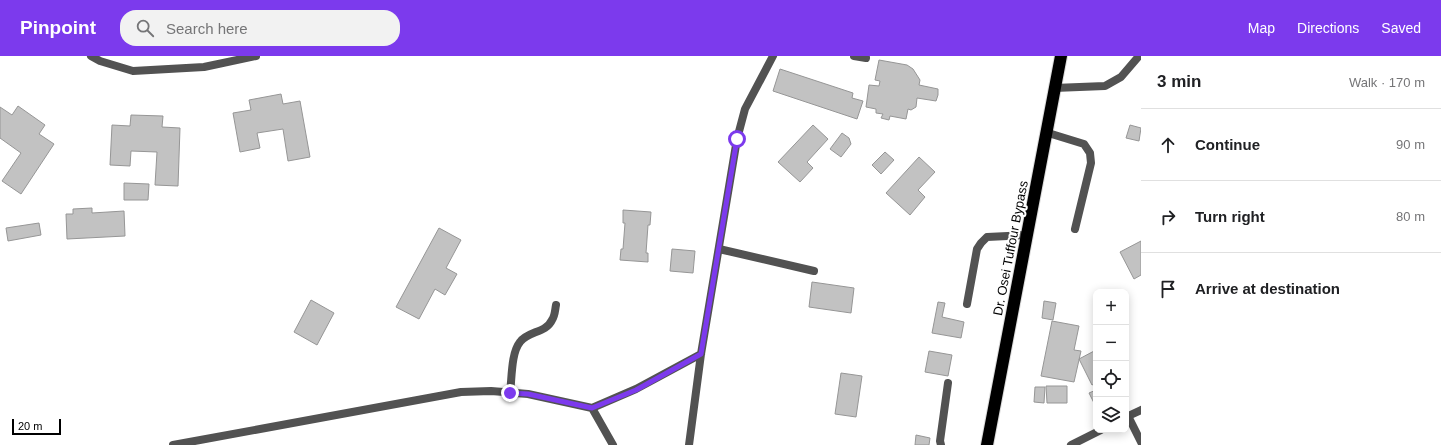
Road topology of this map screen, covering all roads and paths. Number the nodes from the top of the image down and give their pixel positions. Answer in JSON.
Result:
{"nodes":[{"id":1,"x":91,"y":56,"type":"edge"},
{"id":2,"x":256,"y":56,"type":"edge"},
{"id":3,"x":773,"y":56,"type":"edge"},
{"id":4,"x":854,"y":56,"type":"edge"},
{"id":5,"x":1061,"y":56,"type":"edge"},
{"id":6,"x":1139,"y":56,"type":"edge"},
{"id":7,"x":866,"y":58,"type":"dead end"},
{"id":8,"x":1054,"y":88,"type":"junction"},
{"id":9,"x":1046,"y":132,"type":"junction"},
{"id":10,"x":1075,"y":229,"type":"dead end"},
{"id":11,"x":1026,"y":235,"type":"junction"},
{"id":12,"x":719,"y":249,"type":"junction"},
{"id":13,"x":814,"y":271,"type":"dead end"},
{"id":14,"x":968,"y":304,"type":"dead end"},
{"id":15,"x":556,"y":306,"type":"dead end"},
{"id":16,"x":701,"y":354,"type":"junction"},
{"id":17,"x":948,"y":383,"type":"dead end"},
{"id":18,"x":510,"y":393,"type":"junction"},
{"id":19,"x":592,"y":408,"type":"junction"},
{"id":20,"x":1141,"y":410,"type":"edge"},
{"id":21,"x":1129,"y":416,"type":"edge"},
{"id":22,"x":1129,"y":421,"type":"edge"},
{"id":23,"x":1095,"y":433,"type":"edge"},
{"id":24,"x":1141,"y":442,"type":"edge"},
{"id":25,"x":173,"y":445,"type":"edge"},
{"id":26,"x":613,"y":445,"type":"edge"},
{"id":27,"x":689,"y":445,"type":"edge"},
{"id":28,"x":941,"y":445,"type":"edge"},
{"id":29,"x":987,"y":445,"type":"edge"},
{"id":30,"x":1071,"y":445,"type":"edge"}],
"edges":[{"from":1,"to":2,"type":"street"},
{"from":3,"to":12,"type":"street"},
{"from":4,"to":7,"type":"street"},
{"from":5,"to":8,"type":"highway","name":"Dr. Osei Tuffour Bypass"},
{"from":6,"to":8,"type":"street"},
{"from":8,"to":9,"type":"highway","name":"Dr. Osei Tuffour Bypass"},
{"from":9,"to":10,"type":"street"},
{"from":9,"to":11,"type":"highway","name":"Dr. Osei Tuffour Bypass"},
{"from":11,"to":14,"type":"street"},
{"from":11,"to":29,"type":"highway","name":"Dr. Osei Tuffour Bypass"},
{"from":12,"to":13,"type":"street"},
{"from":12,"to":16,"type":"street"},
{"from":15,"to":18,"type":"street"},
{"from":16,"to":19,"type":"street"},
{"from":16,"to":27,"type":"street"},
{"from":17,"to":28,"type":"street"},
{"from":18,"to":19,"type":"street"},
{"from":18,"to":25,"type":"street"},
{"from":19,"to":26,"type":"street"},
{"from":20,"to":21,"type":"street"},
{"from":22,"to":24,"type":"street"},
{"from":23,"to":30,"type":"street"}]}
